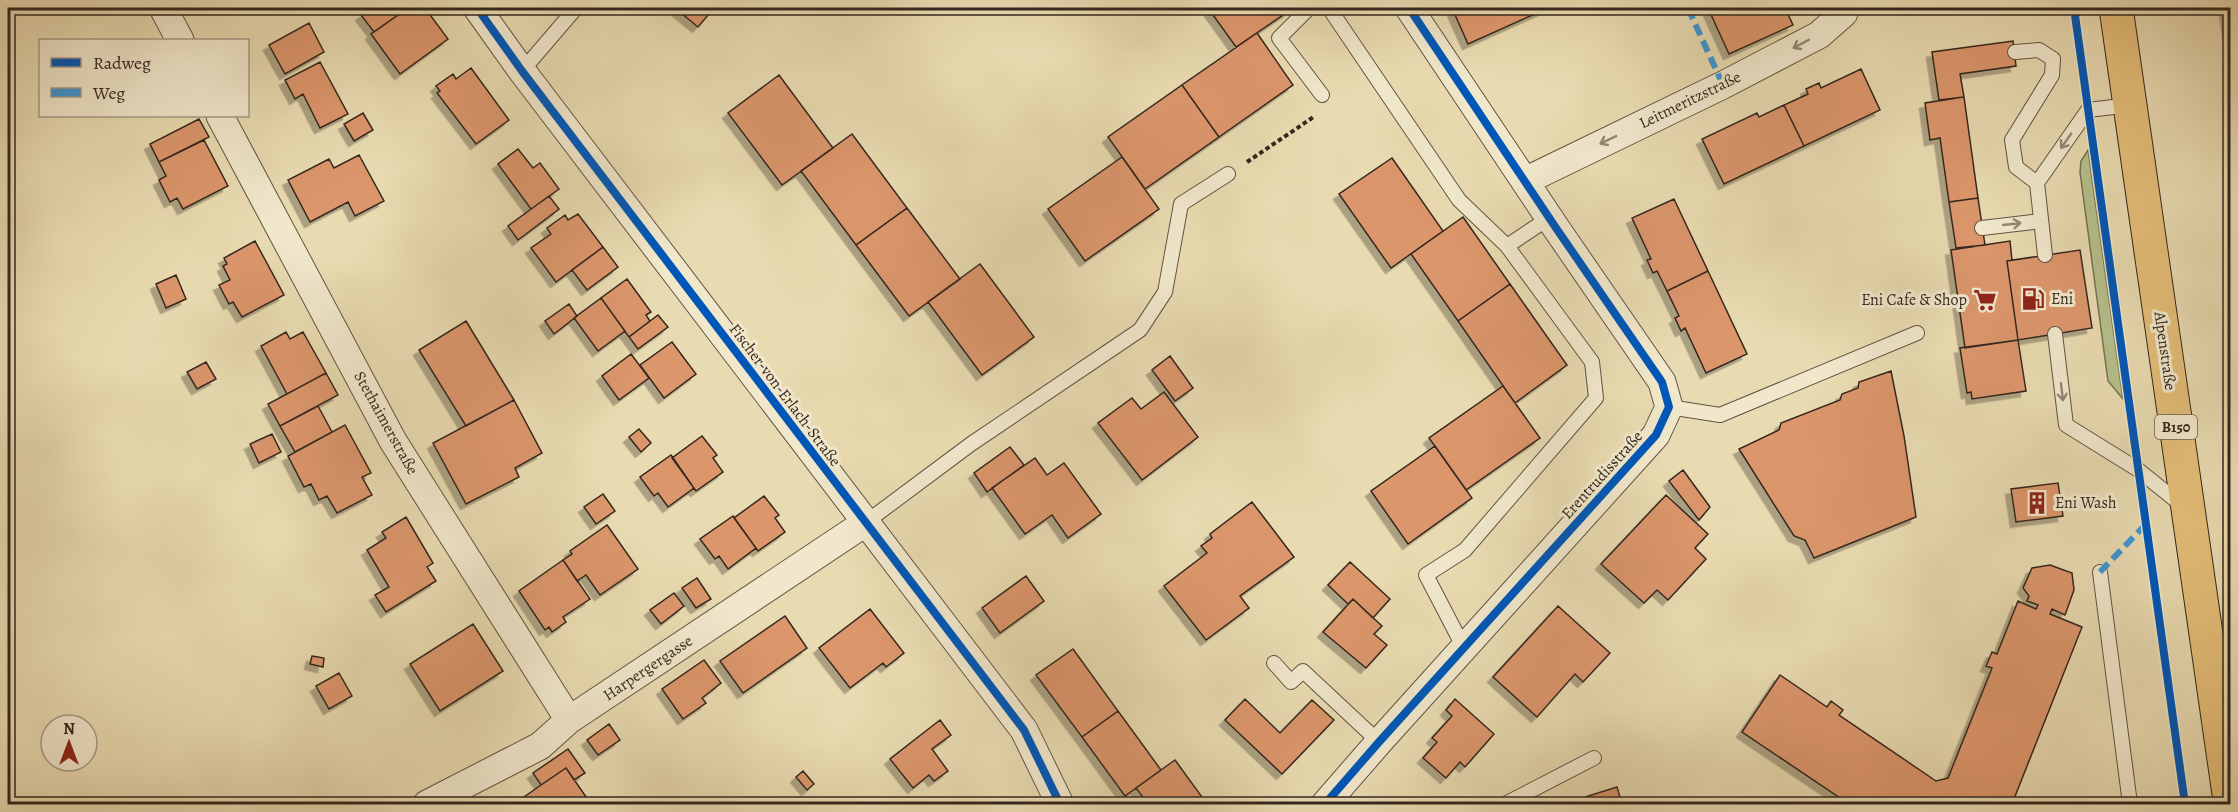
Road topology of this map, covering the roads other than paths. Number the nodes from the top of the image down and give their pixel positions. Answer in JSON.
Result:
{"nodes":[{"id":1,"x":163,"y":8,"type":"edge"},
{"id":2,"x":477,"y":8,"type":"edge"},
{"id":3,"x":576,"y":8,"type":"edge"},
{"id":4,"x":1309,"y":8,"type":"edge"},
{"id":5,"x":1329,"y":8,"type":"edge"},
{"id":6,"x":1409,"y":8,"type":"edge"},
{"id":7,"x":1845,"y":8,"type":"edge"},
{"id":8,"x":2116,"y":8,"type":"edge"},
{"id":9,"x":179,"y":39,"type":"edge"},
{"id":10,"x":2015,"y":52,"type":"dead end"},
{"id":11,"x":522,"y":72,"type":"junction"},
{"id":12,"x":1322,"y":95,"type":"dead end"},
{"id":13,"x":2130,"y":105,"type":"junction"},
{"id":14,"x":221,"y":117,"type":"edge"},
{"id":15,"x":1228,"y":174,"type":"road end"},
{"id":16,"x":1525,"y":181,"type":"junction"},
{"id":17,"x":2037,"y":183,"type":"junction"},
{"id":18,"x":1549,"y":218,"type":"junction"},
{"id":19,"x":2042,"y":221,"type":"junction"},
{"id":20,"x":1982,"y":228,"type":"dead end"},
{"id":21,"x":1507,"y":246,"type":"junction"},
{"id":22,"x":2046,"y":255,"type":"dead end"},
{"id":23,"x":1917,"y":333,"type":"dead end"},
{"id":24,"x":2055,"y":334,"type":"dead end"},
{"id":25,"x":1669,"y":407,"type":"junction"},
{"id":26,"x":2187,"y":510,"type":"junction"},
{"id":27,"x":865,"y":523,"type":"junction"},
{"id":28,"x":2100,"y":572,"type":"dead end"},
{"id":29,"x":1464,"y":648,"type":"junction"},
{"id":30,"x":1274,"y":663,"type":"dead end"},
{"id":31,"x":569,"y":720,"type":"junction"},
{"id":32,"x":1379,"y":742,"type":"junction"},
{"id":33,"x":1594,"y":758,"type":"dead end"},
{"id":34,"x":2230,"y":801,"type":"edge"},
{"id":35,"x":427,"y":804,"type":"edge"},
{"id":36,"x":1060,"y":804,"type":"edge"},
{"id":37,"x":1325,"y":804,"type":"edge"},
{"id":38,"x":1505,"y":804,"type":"edge"},
{"id":39,"x":2130,"y":804,"type":"edge"}],
"edges":[{"from":1,"to":9,"type":"street"},
{"from":2,"to":11,"type":"street","name":"Fischer-von-Erlach-Straße"},
{"from":3,"to":11,"type":"lane"},
{"from":4,"to":12,"type":"lane"},
{"from":5,"to":21,"type":"lane"},
{"from":6,"to":16,"type":"street"},
{"from":7,"to":16,"type":"street","name":"Leitmeritzstraße","one_way":true},
{"from":8,"to":13,"type":"main road","name":"Alpenstraße","number":"B150"},
{"from":10,"to":17,"type":"lane"},
{"from":11,"to":27,"type":"street","name":"Fischer-von-Erlach-Straße"},
{"from":13,"to":17,"type":"lane","one_way":true},
{"from":13,"to":26,"type":"main road","name":"Alpenstraße","number":"B150"},
{"from":14,"to":31,"type":"street","name":"Stethaimerstraße"},
{"from":15,"to":27,"type":"lane"},
{"from":16,"to":18,"type":"street"},
{"from":17,"to":19,"type":"lane"},
{"from":18,"to":21,"type":"lane"},
{"from":18,"to":25,"type":"street"},
{"from":20,"to":19,"type":"lane","one_way":true},
{"from":19,"to":22,"type":"lane"},
{"from":21,"to":29,"type":"lane"},
{"from":23,"to":25,"type":"lane"},
{"from":24,"to":26,"type":"lane","one_way":true},
{"from":25,"to":29,"type":"street","name":"Erentrudisstraße"},
{"from":26,"to":34,"type":"main road","name":"Alpenstraße","number":"B150"},
{"from":27,"to":31,"type":"street","name":"Harpergergasse"},
{"from":27,"to":36,"type":"street","name":"Fischer-von-Erlach-Straße"},
{"from":28,"to":39,"type":"lane"},
{"from":29,"to":32,"type":"street","name":"Erentrudisstraße"},
{"from":30,"to":32,"type":"lane"},
{"from":31,"to":35,"type":"street","name":"Harpergergasse"},
{"from":32,"to":37,"type":"street","name":"Erentrudisstraße"},
{"from":33,"to":38,"type":"lane"}]}
